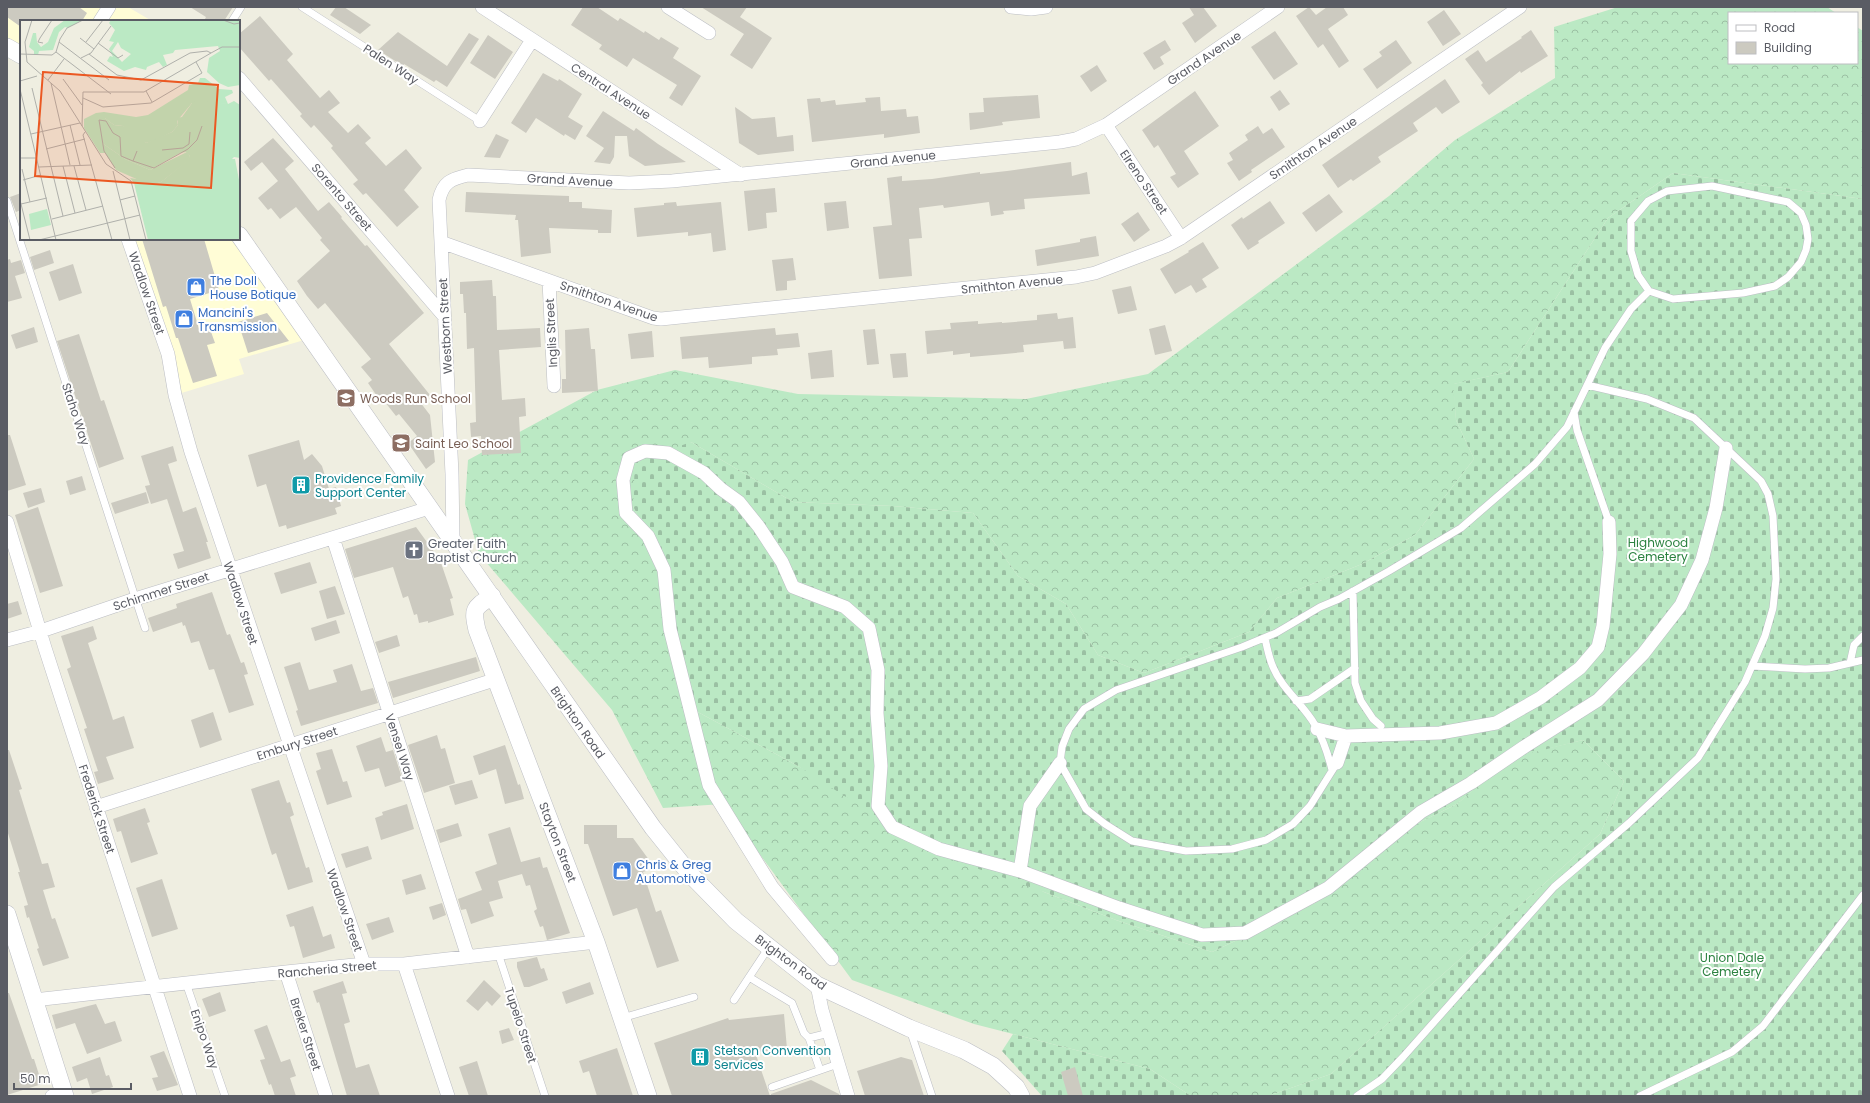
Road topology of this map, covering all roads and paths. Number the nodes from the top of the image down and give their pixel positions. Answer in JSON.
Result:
{"nodes":[{"id":1,"x":109,"y":7,"type":"edge"},
{"id":2,"x":241,"y":7,"type":"edge"},
{"id":3,"x":302,"y":7,"type":"edge"},
{"id":4,"x":482,"y":7,"type":"edge"},
{"id":5,"x":668,"y":7,"type":"edge"},
{"id":6,"x":1011,"y":7,"type":"edge"},
{"id":7,"x":1046,"y":7,"type":"edge"},
{"id":8,"x":1278,"y":7,"type":"edge"},
{"id":9,"x":1520,"y":7,"type":"edge"},
{"id":10,"x":101,"y":20,"type":"edge"},
{"id":11,"x":233,"y":20,"type":"edge"},
{"id":12,"x":709,"y":33,"type":"dead end"},
{"id":13,"x":532,"y":40,"type":"junction"},
{"id":14,"x":7,"y":46,"type":"edge"},
{"id":15,"x":20,"y":54,"type":"edge"},
{"id":16,"x":240,"y":79,"type":"edge"},
{"id":17,"x":480,"y":121,"type":"joint"},
{"id":18,"x":1106,"y":125,"type":"junction"},
{"id":19,"x":468,"y":175,"type":"joint"},
{"id":20,"x":741,"y":175,"type":"junction"},
{"id":21,"x":7,"y":201,"type":"edge"},
{"id":22,"x":240,"y":236,"type":"edge"},
{"id":23,"x":1181,"y":238,"type":"junction"},
{"id":24,"x":128,"y":240,"type":"edge"},
{"id":25,"x":441,"y":242,"type":"junction"},
{"id":26,"x":549,"y":281,"type":"junction"},
{"id":27,"x":1649,"y":291,"type":"junction"},
{"id":28,"x":444,"y":316,"type":"junction"},
{"id":29,"x":1587,"y":385,"type":"junction"},
{"id":30,"x":554,"y":386,"type":"dead end"},
{"id":31,"x":1574,"y":412,"type":"junction"},
{"id":32,"x":1726,"y":448,"type":"junction"},
{"id":33,"x":430,"y":508,"type":"junction"},
{"id":34,"x":7,"y":522,"type":"edge"},
{"id":35,"x":1609,"y":522,"type":"joint"},
{"id":36,"x":332,"y":538,"type":"junction"},
{"id":37,"x":454,"y":541,"type":"junction"},
{"id":38,"x":230,"y":569,"type":"junction"},
{"id":39,"x":1353,"y":591,"type":"junction"},
{"id":40,"x":492,"y":596,"type":"junction"},
{"id":41,"x":135,"y":598,"type":"junction"},
{"id":42,"x":144,"y":628,"type":"dead end"},
{"id":43,"x":41,"y":631,"type":"junction"},
{"id":44,"x":1863,"y":636,"type":"edge"},
{"id":45,"x":1265,"y":638,"type":"junction"},
{"id":46,"x":7,"y":640,"type":"edge"},
{"id":47,"x":1863,"y":660,"type":"edge"},
{"id":48,"x":1850,"y":663,"type":"junction"},
{"id":49,"x":1752,"y":666,"type":"junction"},
{"id":50,"x":1355,"y":668,"type":"junction"},
{"id":51,"x":497,"y":679,"type":"junction"},
{"id":52,"x":1296,"y":701,"type":"junction"},
{"id":53,"x":389,"y":714,"type":"junction"},
{"id":54,"x":1317,"y":730,"type":"junction"},
{"id":55,"x":1385,"y":730,"type":"junction"},
{"id":56,"x":1346,"y":736,"type":"junction"},
{"id":57,"x":289,"y":746,"type":"junction"},
{"id":58,"x":1060,"y":762,"type":"junction"},
{"id":59,"x":1335,"y":767,"type":"junction"},
{"id":60,"x":96,"y":807,"type":"junction"},
{"id":61,"x":1020,"y":871,"type":"junction"},
{"id":62,"x":1863,"y":895,"type":"edge"},
{"id":63,"x":7,"y":914,"type":"edge"},
{"id":64,"x":596,"y":942,"type":"junction"},
{"id":65,"x":769,"y":947,"type":"junction"},
{"id":66,"x":498,"y":953,"type":"junction"},
{"id":67,"x":468,"y":957,"type":"junction"},
{"id":68,"x":832,"y":959,"type":"dead end"},
{"id":69,"x":364,"y":964,"type":"junction"},
{"id":70,"x":404,"y":964,"type":"junction"},
{"id":71,"x":286,"y":972,"type":"junction"},
{"id":72,"x":750,"y":977,"type":"junction"},
{"id":73,"x":186,"y":983,"type":"junction"},
{"id":74,"x":818,"y":985,"type":"junction"},
{"id":75,"x":155,"y":986,"type":"junction"},
{"id":76,"x":694,"y":997,"type":"dead end"},
{"id":77,"x":34,"y":1000,"type":"junction"},
{"id":78,"x":734,"y":1000,"type":"dead end"},
{"id":79,"x":622,"y":1018,"type":"junction"},
{"id":80,"x":909,"y":1028,"type":"junction"},
{"id":81,"x":829,"y":1033,"type":"junction"},
{"id":82,"x":810,"y":1038,"type":"junction"},
{"id":83,"x":838,"y":1064,"type":"junction"},
{"id":84,"x":820,"y":1070,"type":"junction"},
{"id":85,"x":772,"y":1086,"type":"dead end"},
{"id":86,"x":60,"y":1095,"type":"edge"},
{"id":87,"x":190,"y":1096,"type":"edge"},
{"id":88,"x":225,"y":1096,"type":"edge"},
{"id":89,"x":326,"y":1096,"type":"edge"},
{"id":90,"x":448,"y":1096,"type":"edge"},
{"id":91,"x":545,"y":1096,"type":"edge"},
{"id":92,"x":648,"y":1096,"type":"edge"},
{"id":93,"x":848,"y":1096,"type":"edge"},
{"id":94,"x":932,"y":1096,"type":"edge"},
{"id":95,"x":1021,"y":1096,"type":"edge"},
{"id":96,"x":1357,"y":1096,"type":"edge"},
{"id":97,"x":1640,"y":1096,"type":"edge"}],
"edges":[{"from":1,"to":10,"type":"street"},
{"from":2,"to":11,"type":"lane"},
{"from":3,"to":17,"type":"lane","name":"Palen Way"},
{"from":4,"to":13,"type":"street","name":"Central Avenue"},
{"from":5,"to":12,"type":"street"},
{"from":6,"to":7,"type":"street"},
{"from":8,"to":18,"type":"street","name":"Grand Avenue"},
{"from":9,"to":23,"type":"street","name":"Smithton Avenue"},
{"from":13,"to":17,"type":"street"},
{"from":13,"to":20,"type":"street","name":"Central Avenue"},
{"from":14,"to":15,"type":"street"},
{"from":16,"to":28,"type":"street","name":"Sorento Street"},
{"from":18,"to":20,"type":"street","name":"Grand Avenue"},
{"from":18,"to":23,"type":"street","name":"Elreno Street"},
{"from":19,"to":20,"type":"street","name":"Grand Avenue"},
{"from":19,"to":25,"type":"street","name":"Westborn Street"},
{"from":21,"to":41,"type":"lane","name":"Staho Way"},
{"from":22,"to":33,"type":"street","name":"Brighton Road"},
{"from":23,"to":26,"type":"street","name":"Smithton Avenue"},
{"from":24,"to":38,"type":"street","name":"Wadlow Street"},
{"from":25,"to":26,"type":"street","name":"Smithton Avenue"},
{"from":25,"to":28,"type":"street","name":"Westborn Street"},
{"from":26,"to":30,"type":"street","name":"Inglis Street"},
{"from":27,"to":27,"type":"lane"},
{"from":27,"to":29,"type":"lane"},
{"from":28,"to":37,"type":"street","name":"Westborn Street"},
{"from":29,"to":31,"type":"lane"},
{"from":29,"to":32,"type":"lane"},
{"from":31,"to":35,"type":"lane"},
{"from":31,"to":39,"type":"lane"},
{"from":32,"to":49,"type":"lane"},
{"from":32,"to":61,"type":"street"},
{"from":33,"to":36,"type":"street","name":"Schimmer Street"},
{"from":33,"to":37,"type":"street","name":"Brighton Road"},
{"from":34,"to":43,"type":"street","name":"Frederick Street"},
{"from":35,"to":55,"type":"street"},
{"from":36,"to":38,"type":"street","name":"Schimmer Street"},
{"from":36,"to":53,"type":"street","name":"Vensel Way"},
{"from":37,"to":40,"type":"street","name":"Brighton Road"},
{"from":38,"to":41,"type":"street","name":"Schimmer Street"},
{"from":38,"to":57,"type":"street","name":"Wadlow Street"},
{"from":39,"to":45,"type":"lane"},
{"from":39,"to":50,"type":"lane"},
{"from":40,"to":51,"type":"street","name":"Stayton Street"},
{"from":40,"to":65,"type":"street","name":"Brighton Road"},
{"from":41,"to":42,"type":"lane","name":"Staho Way"},
{"from":41,"to":43,"type":"street","name":"Schimmer Street"},
{"from":43,"to":46,"type":"street","name":"Schimmer Street"},
{"from":43,"to":60,"type":"street","name":"Frederick Street"},
{"from":44,"to":48,"type":"lane"},
{"from":45,"to":52,"type":"lane"},
{"from":45,"to":58,"type":"lane"},
{"from":47,"to":48,"type":"lane"},
{"from":48,"to":49,"type":"lane"},
{"from":49,"to":96,"type":"lane"},
{"from":50,"to":52,"type":"lane"},
{"from":50,"to":55,"type":"lane"},
{"from":51,"to":53,"type":"street","name":"Embury Street"},
{"from":51,"to":64,"type":"street","name":"Stayton Street"},
{"from":52,"to":54,"type":"lane"},
{"from":53,"to":57,"type":"street","name":"Embury Street"},
{"from":53,"to":67,"type":"street","name":"Vensel Way"},
{"from":54,"to":56,"type":"street"},
{"from":54,"to":59,"type":"lane"},
{"from":55,"to":56,"type":"street"},
{"from":56,"to":59,"type":"street"},
{"from":57,"to":60,"type":"street","name":"Embury Street"},
{"from":57,"to":69,"type":"street","name":"Wadlow Street"},
{"from":58,"to":59,"type":"lane"},
{"from":58,"to":61,"type":"street"},
{"from":60,"to":75,"type":"street","name":"Frederick Street"},
{"from":61,"to":68,"type":"street"},
{"from":62,"to":97,"type":"lane"},
{"from":63,"to":77,"type":"street"},
{"from":64,"to":66,"type":"street","name":"Rancheria Street"},
{"from":64,"to":79,"type":"street","name":"Stayton Street"},
{"from":65,"to":72,"type":"lane"},
{"from":65,"to":74,"type":"street","name":"Brighton Road"},
{"from":66,"to":67,"type":"street","name":"Rancheria Street"},
{"from":66,"to":91,"type":"lane","name":"Tupelo Street"},
{"from":67,"to":70,"type":"street","name":"Rancheria Street"},
{"from":69,"to":70,"type":"street","name":"Rancheria Street"},
{"from":69,"to":71,"type":"street","name":"Rancheria Street"},
{"from":70,"to":90,"type":"street"},
{"from":71,"to":73,"type":"street","name":"Rancheria Street"},
{"from":71,"to":89,"type":"street","name":"Breker Street"},
{"from":72,"to":78,"type":"lane"},
{"from":72,"to":82,"type":"lane"},
{"from":73,"to":75,"type":"street","name":"Rancheria Street"},
{"from":73,"to":88,"type":"lane","name":"Enipo Way"},
{"from":74,"to":80,"type":"street","name":"Brighton Road"},
{"from":74,"to":81,"type":"street"},
{"from":75,"to":77,"type":"street","name":"Rancheria Street"},
{"from":75,"to":87,"type":"street","name":"Frederick Street"},
{"from":76,"to":79,"type":"lane"},
{"from":77,"to":86,"type":"street"},
{"from":79,"to":92,"type":"street","name":"Stayton Street"},
{"from":80,"to":94,"type":"lane"},
{"from":80,"to":95,"type":"street","name":"Brighton Road"},
{"from":81,"to":82,"type":"lane"},
{"from":81,"to":83,"type":"street"},
{"from":82,"to":84,"type":"lane"},
{"from":83,"to":84,"type":"lane"},
{"from":83,"to":93,"type":"street"},
{"from":84,"to":85,"type":"lane"}]}
